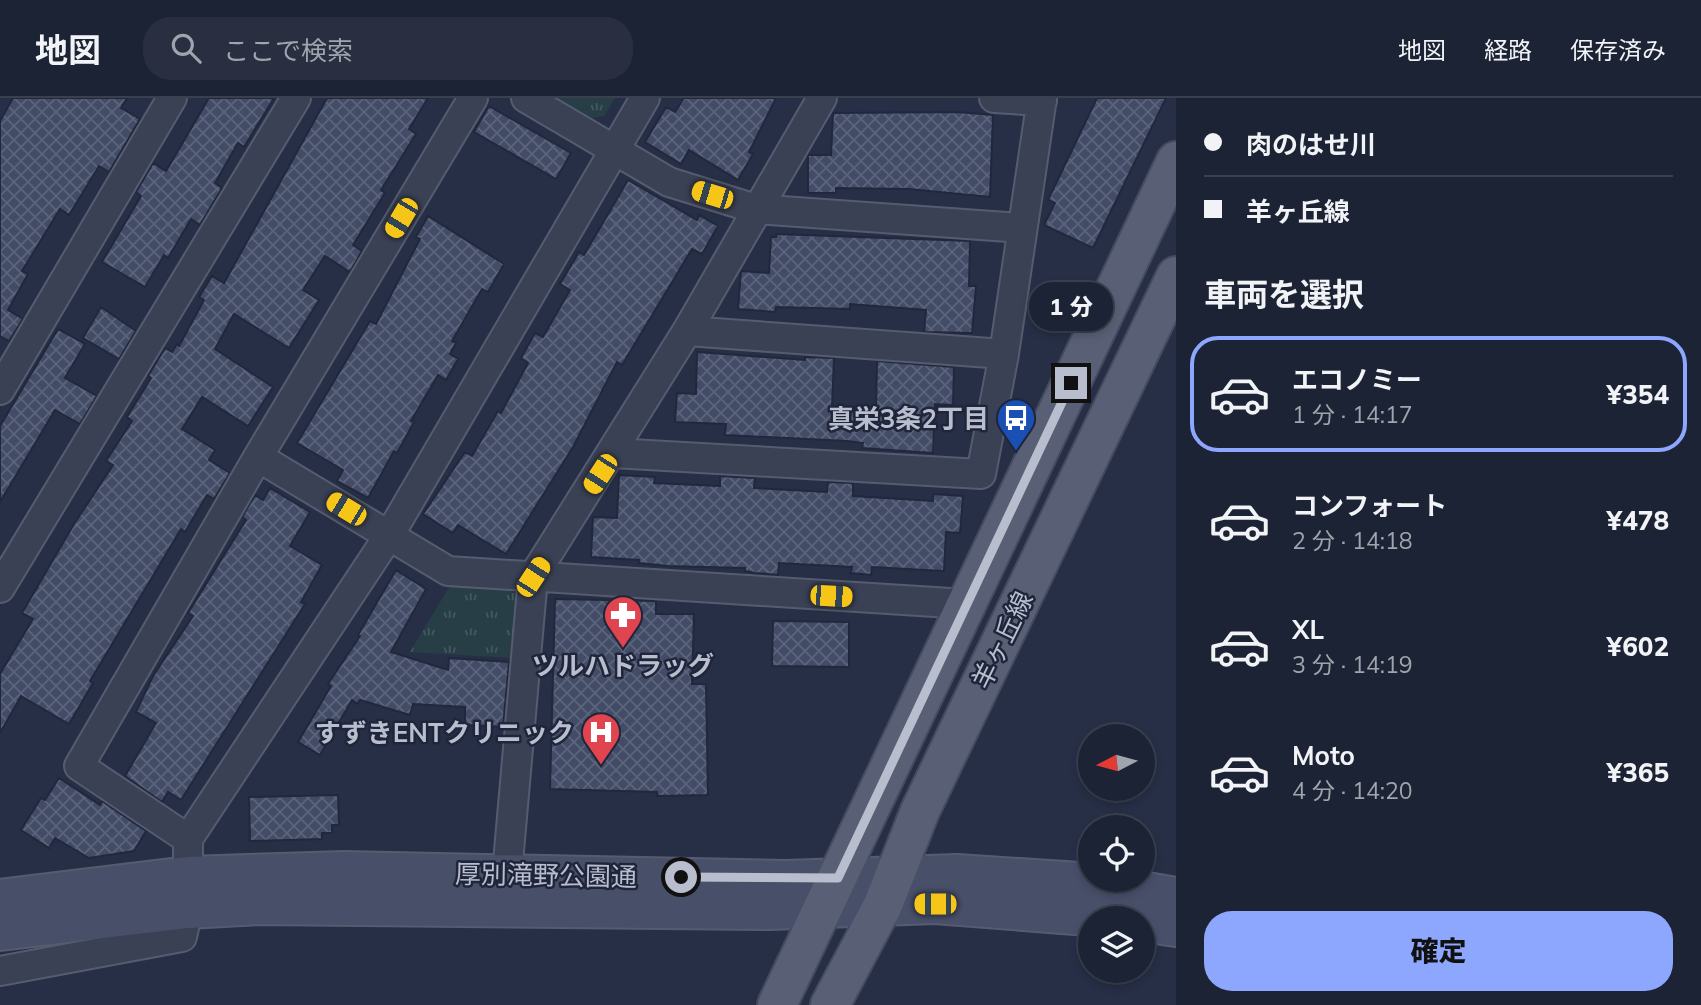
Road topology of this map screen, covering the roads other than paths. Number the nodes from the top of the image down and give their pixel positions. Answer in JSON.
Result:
{"nodes":[{"id":1,"x":172,"y":98,"type":"edge"},
{"id":2,"x":296,"y":98,"type":"edge"},
{"id":3,"x":473,"y":98,"type":"edge"},
{"id":4,"x":526,"y":98,"type":"edge"},
{"id":5,"x":645,"y":98,"type":"edge"},
{"id":6,"x":822,"y":98,"type":"edge"},
{"id":7,"x":994,"y":98,"type":"edge"},
{"id":8,"x":1042,"y":99,"type":"edge"},
{"id":9,"x":615,"y":150,"type":"junction"},
{"id":10,"x":1176,"y":161,"type":"edge"},
{"id":11,"x":756,"y":209,"type":"junction"},
{"id":12,"x":1021,"y":228,"type":"junction"},
{"id":13,"x":1172,"y":295,"type":"edge"},
{"id":14,"x":687,"y":331,"type":"junction"},
{"id":15,"x":1004,"y":354,"type":"junction"},
{"id":16,"x":0,"y":390,"type":"edge"},
{"id":17,"x":613,"y":453,"type":"junction"},
{"id":18,"x":258,"y":457,"type":"junction"},
{"id":19,"x":390,"y":534,"type":"junction"},
{"id":20,"x":533,"y":577,"type":"junction"},
{"id":21,"x":0,"y":588,"type":"edge"},
{"id":22,"x":966,"y":604,"type":"junction"},
{"id":23,"x":508,"y":874,"type":"junction"},
{"id":24,"x":188,"y":875,"type":"junction"},
{"id":25,"x":889,"y":890,"type":"junction"},
{"id":26,"x":831,"y":893,"type":"junction"},
{"id":27,"x":1176,"y":897,"type":"edge"},
{"id":28,"x":0,"y":899,"type":"edge"},
{"id":29,"x":1078,"y":915,"type":"edge"},
{"id":30,"x":1155,"y":924,"type":"edge"},
{"id":31,"x":1176,"y":927,"type":"edge"},
{"id":32,"x":0,"y":931,"type":"edge"},
{"id":33,"x":0,"y":971,"type":"edge"},
{"id":34,"x":836,"y":995,"type":"edge"},
{"id":35,"x":781,"y":997,"type":"edge"}],
"edges":[{"from":1,"to":16,"type":"street"},
{"from":2,"to":21,"type":"street"},
{"from":3,"to":18,"type":"street"},
{"from":4,"to":9,"type":"street"},
{"from":5,"to":9,"type":"street"},
{"from":6,"to":11,"type":"street"},
{"from":7,"to":8,"type":"street"},
{"from":8,"to":12,"type":"street"},
{"from":9,"to":11,"type":"street"},
{"from":9,"to":19,"type":"street"},
{"from":10,"to":22,"type":"main road","name":"羊ヶ丘線"},
{"from":11,"to":12,"type":"street"},
{"from":11,"to":14,"type":"street"},
{"from":12,"to":15,"type":"street"},
{"from":13,"to":25,"type":"main road","name":"羊ヶ丘線"},
{"from":14,"to":15,"type":"street"},
{"from":14,"to":17,"type":"street"},
{"from":15,"to":17,"type":"street"},
{"from":17,"to":20,"type":"street"},
{"from":18,"to":19,"type":"street"},
{"from":18,"to":24,"type":"street"},
{"from":19,"to":20,"type":"street"},
{"from":19,"to":24,"type":"street"},
{"from":20,"to":22,"type":"street"},
{"from":20,"to":23,"type":"street"},
{"from":22,"to":26,"type":"main road","name":"羊ヶ丘線"},
{"from":23,"to":24,"type":"main road","name":"厚別滝野公園通"},
{"from":23,"to":26,"type":"main road","name":"厚別滝野公園通"},
{"from":24,"to":26,"type":"main road","name":"厚別滝野公園通"},
{"from":24,"to":28,"type":"main road","name":"厚別滝野公園通"},
{"from":24,"to":32,"type":"main road","name":"厚別滝野公園通"},
{"from":24,"to":33,"type":"street"},
{"from":25,"to":26,"type":"main road","name":"厚別滝野公園通"},
{"from":25,"to":27,"type":"main road","name":"厚別滝野公園通"},
{"from":25,"to":29,"type":"main road","name":"厚別滝野公園通"},
{"from":25,"to":34,"type":"main road","name":"羊ヶ丘線"},
{"from":26,"to":35,"type":"main road","name":"羊ヶ丘線"},
{"from":30,"to":31,"type":"main road"}]}
